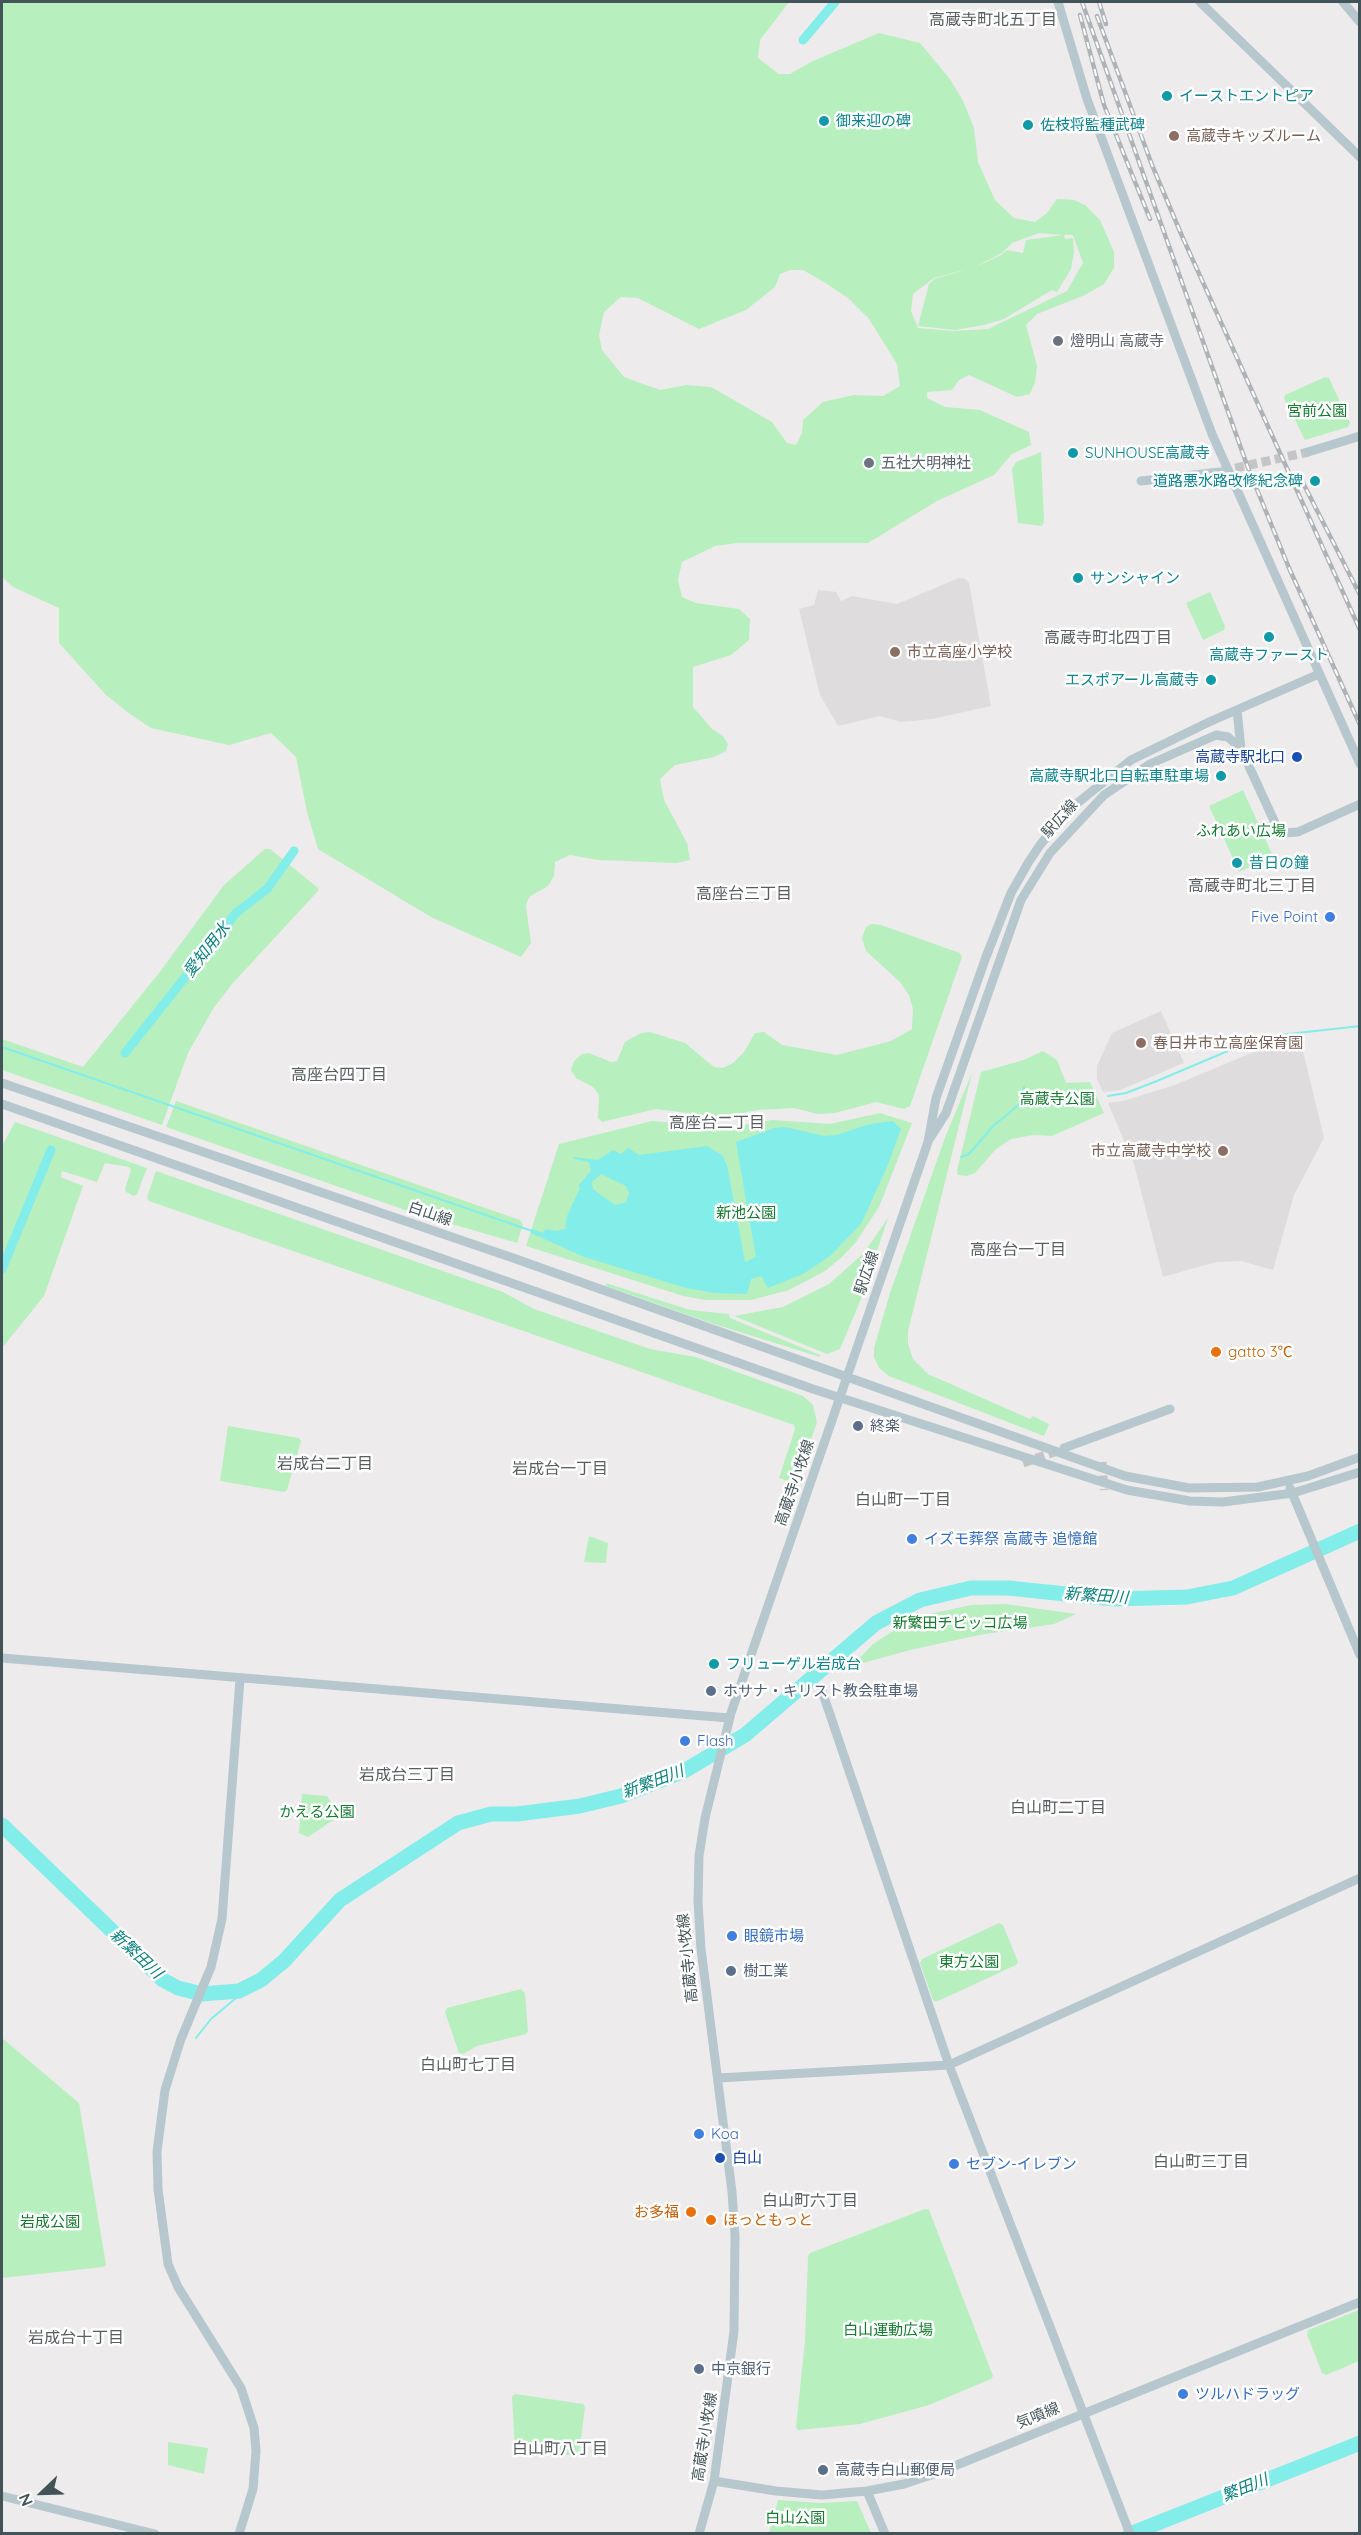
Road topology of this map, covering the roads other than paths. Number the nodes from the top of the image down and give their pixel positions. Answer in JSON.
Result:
{"nodes":[{"id":1,"x":1058,"y":2,"type":"edge"},
{"id":2,"x":1200,"y":2,"type":"edge"},
{"id":3,"x":1343,"y":2,"type":"edge"},
{"id":4,"x":1359,"y":22,"type":"edge"},
{"id":5,"x":1359,"y":157,"type":"edge"},
{"id":6,"x":1359,"y":436,"type":"edge"},
{"id":7,"x":1308,"y":452,"type":"tunnel mouth"},
{"id":8,"x":1220,"y":472,"type":"tunnel mouth"},
{"id":9,"x":1141,"y":481,"type":"dead end"},
{"id":10,"x":1319,"y":674,"type":"junction"},
{"id":11,"x":1237,"y":710,"type":"junction"},
{"id":12,"x":1241,"y":749,"type":"junction"},
{"id":13,"x":1359,"y":764,"type":"edge"},
{"id":14,"x":1359,"y":804,"type":"edge"},
{"id":15,"x":2,"y":1083,"type":"edge"},
{"id":16,"x":2,"y":1104,"type":"edge"},
{"id":17,"x":928,"y":1142,"type":"junction"},
{"id":18,"x":847,"y":1378,"type":"junction"},
{"id":19,"x":841,"y":1397,"type":"junction"},
{"id":20,"x":1170,"y":1409,"type":"dead end"},
{"id":21,"x":1064,"y":1448,"type":"tunnel mouth"},
{"id":22,"x":1359,"y":1457,"type":"edge"},
{"id":23,"x":1359,"y":1472,"type":"edge"},
{"id":24,"x":1287,"y":1482,"type":"junction"},
{"id":25,"x":1293,"y":1494,"type":"junction"},
{"id":26,"x":1359,"y":1655,"type":"edge"},
{"id":27,"x":2,"y":1658,"type":"edge"},
{"id":28,"x":240,"y":1679,"type":"junction"},
{"id":29,"x":822,"y":1690,"type":"dead end"},
{"id":30,"x":729,"y":1718,"type":"junction"},
{"id":31,"x":1359,"y":1878,"type":"edge"},
{"id":32,"x":949,"y":2065,"type":"junction"},
{"id":33,"x":718,"y":2078,"type":"junction"},
{"id":34,"x":1359,"y":2302,"type":"edge"},
{"id":35,"x":1084,"y":2413,"type":"junction"},
{"id":36,"x":714,"y":2481,"type":"junction"},
{"id":37,"x":867,"y":2491,"type":"junction"},
{"id":38,"x":2,"y":2496,"type":"edge"},
{"id":39,"x":1128,"y":2530,"type":"edge"},
{"id":40,"x":240,"y":2531,"type":"edge"},
{"id":41,"x":155,"y":2534,"type":"edge"},
{"id":42,"x":699,"y":2534,"type":"edge"},
{"id":43,"x":885,"y":2534,"type":"edge"}],
"edges":[{"from":1,"to":10,"type":"street"},
{"from":2,"to":5,"type":"street"},
{"from":3,"to":4,"type":"street"},
{"from":6,"to":7,"type":"street"},
{"from":8,"to":9,"type":"street"},
{"from":10,"to":11,"type":"street","name":"駅広線"},
{"from":10,"to":13,"type":"street"},
{"from":11,"to":12,"type":"street"},
{"from":11,"to":17,"type":"street","name":"駅広線"},
{"from":12,"to":14,"type":"street"},
{"from":12,"to":17,"type":"street","name":"駅広線"},
{"from":15,"to":18,"type":"street","name":"白山線"},
{"from":16,"to":19,"type":"street"},
{"from":17,"to":18,"type":"street","name":"駅広線"},
{"from":18,"to":19,"type":"street","name":"高蔵寺小牧線"},
{"from":18,"to":24,"type":"street"},
{"from":19,"to":25,"type":"street"},
{"from":19,"to":30,"type":"street","name":"高蔵寺小牧線"},
{"from":20,"to":21,"type":"street"},
{"from":22,"to":24,"type":"street"},
{"from":23,"to":25,"type":"street"},
{"from":24,"to":25,"type":"street"},
{"from":25,"to":26,"type":"street"},
{"from":27,"to":28,"type":"street"},
{"from":28,"to":30,"type":"street"},
{"from":28,"to":40,"type":"street"},
{"from":29,"to":32,"type":"street"},
{"from":30,"to":33,"type":"street","name":"高蔵寺小牧線"},
{"from":31,"to":32,"type":"street"},
{"from":32,"to":33,"type":"street"},
{"from":32,"to":35,"type":"street"},
{"from":33,"to":36,"type":"street","name":"高蔵寺小牧線"},
{"from":34,"to":35,"type":"street","name":"気噴線"},
{"from":35,"to":37,"type":"street","name":"気噴線"},
{"from":35,"to":39,"type":"street"},
{"from":36,"to":37,"type":"street","name":"気噴線"},
{"from":36,"to":42,"type":"street","name":"高蔵寺小牧線"},
{"from":37,"to":43,"type":"street"},
{"from":38,"to":41,"type":"street"}]}
